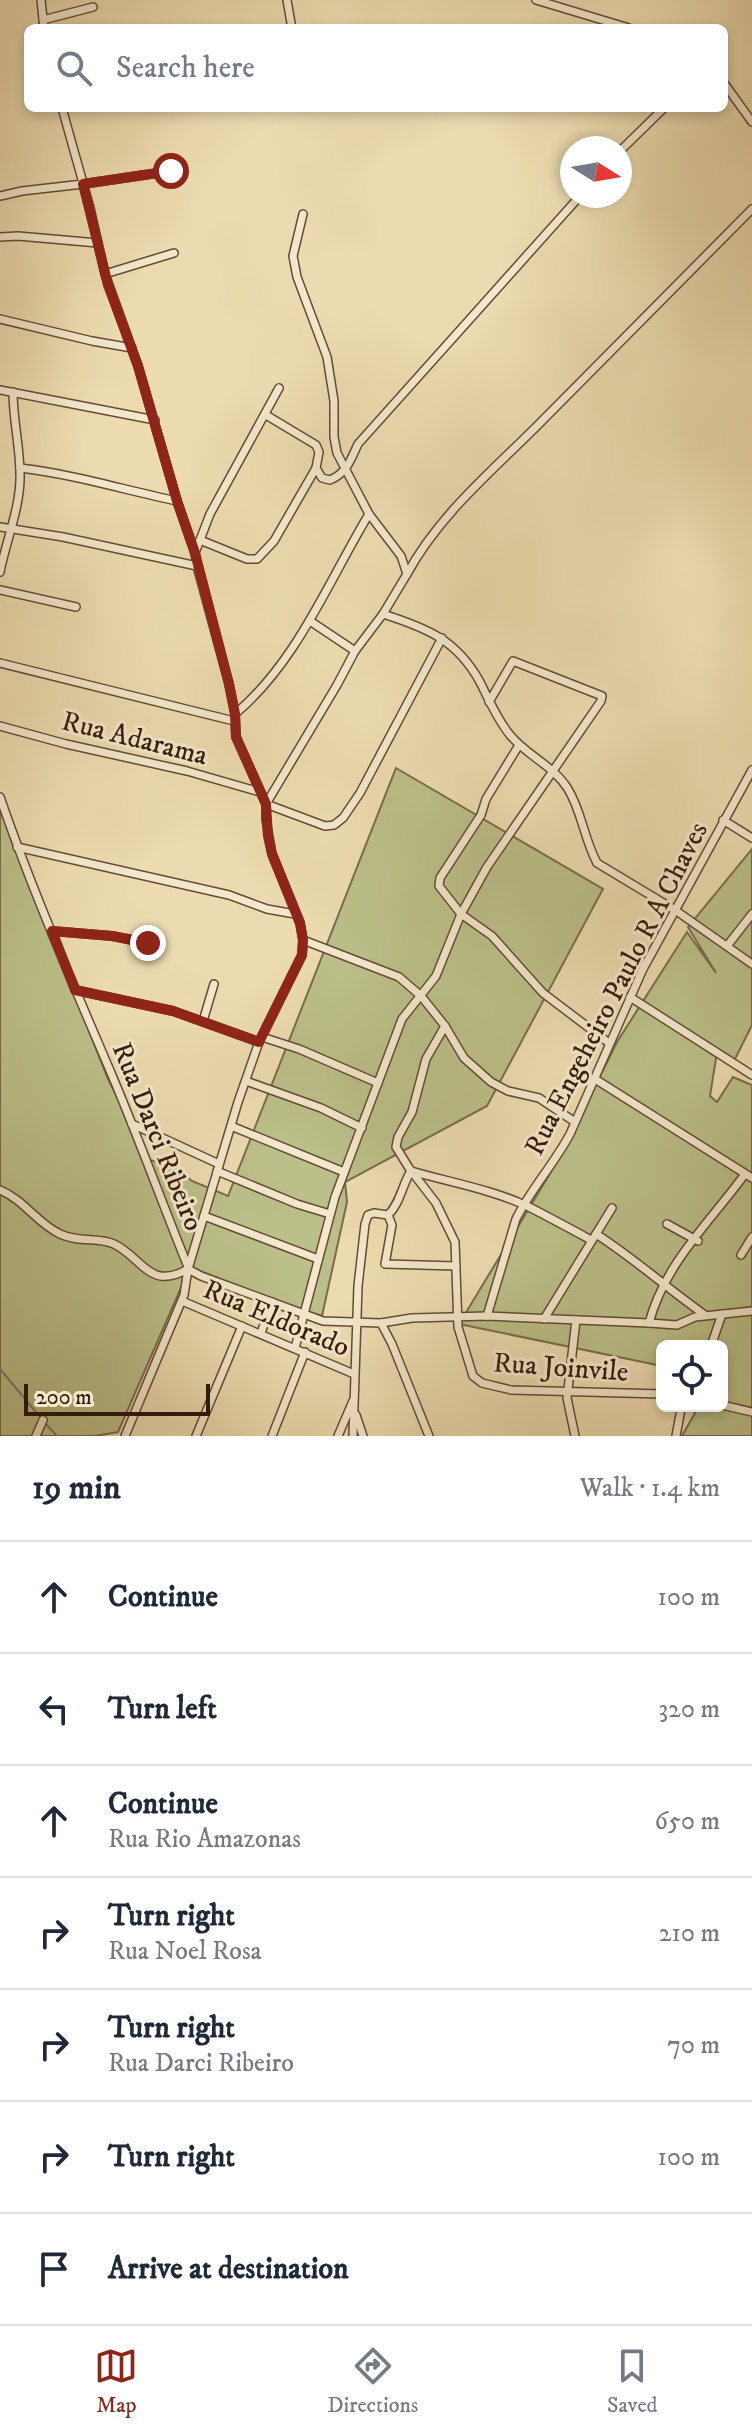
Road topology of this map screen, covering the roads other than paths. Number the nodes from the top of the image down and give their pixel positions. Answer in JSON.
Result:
{"nodes":[{"id":1,"x":41,"y":0,"type":"edge"},
{"id":2,"x":287,"y":0,"type":"edge"},
{"id":3,"x":536,"y":0,"type":"edge"},
{"id":4,"x":93,"y":7,"type":"dead end"},
{"id":5,"x":291,"y":23,"type":"dead end"},
{"id":6,"x":44,"y":24,"type":"edge"},
{"id":7,"x":616,"y":24,"type":"edge"},
{"id":8,"x":728,"y":89,"type":"edge"},
{"id":9,"x":63,"y":112,"type":"edge"},
{"id":10,"x":660,"y":112,"type":"edge"},
{"id":11,"x":752,"y":122,"type":"edge"},
{"id":12,"x":632,"y":139,"type":"edge"},
{"id":13,"x":171,"y":171,"type":"dead end"},
{"id":14,"x":83,"y":184,"type":"junction"},
{"id":15,"x":0,"y":196,"type":"edge"},
{"id":16,"x":569,"y":208,"type":"edge"},
{"id":17,"x":752,"y":209,"type":"edge"},
{"id":18,"x":303,"y":214,"type":"dead end"},
{"id":19,"x":0,"y":237,"type":"edge"},
{"id":20,"x":98,"y":243,"type":"junction"},
{"id":21,"x":174,"y":253,"type":"dead end"},
{"id":22,"x":105,"y":274,"type":"junction"},
{"id":23,"x":0,"y":319,"type":"edge"},
{"id":24,"x":132,"y":348,"type":"junction"},
{"id":25,"x":279,"y":388,"type":"dead end"},
{"id":26,"x":0,"y":390,"type":"edge"},
{"id":27,"x":13,"y":392,"type":"junction"},
{"id":28,"x":266,"y":415,"type":"junction"},
{"id":29,"x":155,"y":420,"type":"junction"},
{"id":30,"x":334,"y":437,"type":"junction"},
{"id":31,"x":319,"y":451,"type":"junction"},
{"id":32,"x":20,"y":468,"type":"junction"},
{"id":33,"x":316,"y":468,"type":"junction"},
{"id":34,"x":347,"y":468,"type":"junction"},
{"id":35,"x":177,"y":501,"type":"junction"},
{"id":36,"x":369,"y":514,"type":"junction"},
{"id":37,"x":0,"y":527,"type":"edge"},
{"id":38,"x":12,"y":529,"type":"junction"},
{"id":39,"x":200,"y":540,"type":"junction"},
{"id":40,"x":195,"y":553,"type":"junction"},
{"id":41,"x":1,"y":559,"type":"edge"},
{"id":42,"x":197,"y":566,"type":"junction"},
{"id":43,"x":0,"y":572,"type":"edge"},
{"id":44,"x":407,"y":574,"type":"junction"},
{"id":45,"x":0,"y":590,"type":"edge"},
{"id":46,"x":76,"y":607,"type":"dead end"},
{"id":47,"x":383,"y":614,"type":"junction"},
{"id":48,"x":310,"y":621,"type":"junction"},
{"id":49,"x":442,"y":638,"type":"junction"},
{"id":50,"x":355,"y":651,"type":"junction"},
{"id":51,"x":0,"y":663,"type":"edge"},
{"id":52,"x":489,"y":702,"type":"junction"},
{"id":53,"x":234,"y":717,"type":"junction"},
{"id":54,"x":0,"y":726,"type":"edge"},
{"id":55,"x":519,"y":745,"type":"junction"},
{"id":56,"x":553,"y":770,"type":"junction"},
{"id":57,"x":752,"y":770,"type":"edge"},
{"id":58,"x":260,"y":792,"type":"junction"},
{"id":59,"x":0,"y":797,"type":"edge"},
{"id":60,"x":266,"y":804,"type":"junction"},
{"id":61,"x":723,"y":820,"type":"junction"},
{"id":62,"x":752,"y":838,"type":"edge"},
{"id":63,"x":17,"y":847,"type":"junction"},
{"id":64,"x":675,"y":910,"type":"junction"},
{"id":65,"x":295,"y":914,"type":"junction"},
{"id":66,"x":461,"y":914,"type":"junction"},
{"id":67,"x":752,"y":914,"type":"edge"},
{"id":68,"x":52,"y":931,"type":"junction"},
{"id":69,"x":303,"y":940,"type":"junction"},
{"id":70,"x":148,"y":943,"type":"dead end"},
{"id":71,"x":727,"y":946,"type":"junction"},
{"id":72,"x":752,"y":964,"type":"edge"},
{"id":73,"x":214,"y":984,"type":"dead end"},
{"id":74,"x":75,"y":990,"type":"junction"},
{"id":75,"x":421,"y":996,"type":"junction"},
{"id":76,"x":630,"y":997,"type":"junction"},
{"id":77,"x":203,"y":1021,"type":"junction"},
{"id":78,"x":445,"y":1026,"type":"junction"},
{"id":79,"x":260,"y":1039,"type":"junction"},
{"id":80,"x":609,"y":1043,"type":"junction"},
{"id":81,"x":752,"y":1075,"type":"edge"},
{"id":82,"x":595,"y":1079,"type":"junction"},
{"id":83,"x":246,"y":1081,"type":"junction"},
{"id":84,"x":378,"y":1083,"type":"junction"},
{"id":85,"x":575,"y":1122,"type":"junction"},
{"id":86,"x":132,"y":1124,"type":"junction"},
{"id":87,"x":231,"y":1126,"type":"junction"},
{"id":88,"x":362,"y":1128,"type":"junction"},
{"id":89,"x":218,"y":1168,"type":"junction"},
{"id":90,"x":411,"y":1171,"type":"junction"},
{"id":91,"x":344,"y":1172,"type":"junction"},
{"id":92,"x":749,"y":1176,"type":"edge"},
{"id":93,"x":0,"y":1190,"type":"edge"},
{"id":94,"x":523,"y":1205,"type":"junction"},
{"id":95,"x":612,"y":1208,"type":"dead end"},
{"id":96,"x":330,"y":1214,"type":"junction"},
{"id":97,"x":388,"y":1215,"type":"junction"},
{"id":98,"x":204,"y":1216,"type":"junction"},
{"id":99,"x":667,"y":1224,"type":"dead end"},
{"id":100,"x":594,"y":1237,"type":"junction"},
{"id":101,"x":752,"y":1237,"type":"edge"},
{"id":102,"x":695,"y":1240,"type":"junction"},
{"id":103,"x":741,"y":1255,"type":"dead end"},
{"id":104,"x":318,"y":1259,"type":"junction"},
{"id":105,"x":456,"y":1266,"type":"junction"},
{"id":106,"x":188,"y":1269,"type":"junction"},
{"id":107,"x":663,"y":1285,"type":"junction"},
{"id":108,"x":182,"y":1301,"type":"junction"},
{"id":109,"x":272,"y":1302,"type":"junction"},
{"id":110,"x":752,"y":1311,"type":"edge"},
{"id":111,"x":305,"y":1314,"type":"junction"},
{"id":112,"x":722,"y":1314,"type":"junction"},
{"id":113,"x":705,"y":1315,"type":"junction"},
{"id":114,"x":487,"y":1316,"type":"junction"},
{"id":115,"x":458,"y":1317,"type":"junction"},
{"id":116,"x":544,"y":1319,"type":"junction"},
{"id":117,"x":576,"y":1320,"type":"junction"},
{"id":118,"x":356,"y":1322,"type":"junction"},
{"id":119,"x":381,"y":1323,"type":"junction"},
{"id":120,"x":649,"y":1323,"type":"junction"},
{"id":121,"x":242,"y":1326,"type":"junction"},
{"id":122,"x":261,"y":1333,"type":"junction"},
{"id":123,"x":713,"y":1340,"type":"edge"},
{"id":124,"x":295,"y":1348,"type":"junction"},
{"id":125,"x":305,"y":1352,"type":"junction"},
{"id":126,"x":354,"y":1374,"type":"junction"},
{"id":127,"x":567,"y":1392,"type":"junction"},
{"id":128,"x":656,"y":1394,"type":"edge"},
{"id":129,"x":354,"y":1404,"type":"junction"},
{"id":130,"x":728,"y":1406,"type":"edge"},
{"id":131,"x":680,"y":1412,"type":"edge"},
{"id":132,"x":752,"y":1412,"type":"edge"},
{"id":133,"x":43,"y":1420,"type":"dead end"},
{"id":134,"x":36,"y":1436,"type":"edge"},
{"id":135,"x":125,"y":1436,"type":"edge"},
{"id":136,"x":196,"y":1436,"type":"edge"},
{"id":137,"x":272,"y":1436,"type":"edge"},
{"id":138,"x":338,"y":1436,"type":"edge"},
{"id":139,"x":353,"y":1436,"type":"edge"},
{"id":140,"x":363,"y":1436,"type":"edge"},
{"id":141,"x":429,"y":1436,"type":"edge"},
{"id":142,"x":575,"y":1436,"type":"edge"},
{"id":143,"x":676,"y":1436,"type":"edge"}],
"edges":[{"from":1,"to":6,"type":"street"},
{"from":2,"to":5,"type":"street"},
{"from":3,"to":7,"type":"street"},
{"from":4,"to":6,"type":"street"},
{"from":8,"to":11,"type":"street"},
{"from":9,"to":14,"type":"street"},
{"from":10,"to":12,"type":"street"},
{"from":13,"to":14,"type":"street"},
{"from":14,"to":15,"type":"street"},
{"from":14,"to":20,"type":"street"},
{"from":16,"to":34,"type":"street"},
{"from":17,"to":44,"type":"street"},
{"from":18,"to":30,"type":"street"},
{"from":19,"to":20,"type":"street"},
{"from":20,"to":22,"type":"street"},
{"from":21,"to":22,"type":"street"},
{"from":22,"to":24,"type":"street"},
{"from":23,"to":24,"type":"street"},
{"from":24,"to":29,"type":"street"},
{"from":25,"to":28,"type":"street"},
{"from":26,"to":27,"type":"street"},
{"from":27,"to":29,"type":"street"},
{"from":27,"to":32,"type":"street"},
{"from":28,"to":31,"type":"street"},
{"from":28,"to":39,"type":"street"},
{"from":29,"to":35,"type":"street"},
{"from":30,"to":31,"type":"street"},
{"from":30,"to":34,"type":"street"},
{"from":31,"to":33,"type":"street"},
{"from":32,"to":35,"type":"street"},
{"from":32,"to":38,"type":"street"},
{"from":33,"to":34,"type":"street"},
{"from":33,"to":39,"type":"street"},
{"from":34,"to":36,"type":"street"},
{"from":35,"to":40,"type":"street"},
{"from":36,"to":44,"type":"street"},
{"from":36,"to":48,"type":"street"},
{"from":37,"to":38,"type":"street"},
{"from":38,"to":41,"type":"street"},
{"from":38,"to":42,"type":"street"},
{"from":39,"to":40,"type":"street"},
{"from":40,"to":42,"type":"street"},
{"from":41,"to":43,"type":"street"},
{"from":42,"to":53,"type":"street"},
{"from":44,"to":47,"type":"street"},
{"from":45,"to":46,"type":"street"},
{"from":47,"to":49,"type":"street"},
{"from":47,"to":50,"type":"street"},
{"from":48,"to":50,"type":"street"},
{"from":48,"to":53,"type":"street"},
{"from":49,"to":52,"type":"street"},
{"from":49,"to":60,"type":"street"},
{"from":50,"to":60,"type":"street"},
{"from":51,"to":53,"type":"street"},
{"from":52,"to":55,"type":"street"},
{"from":52,"to":56,"type":"street"},
{"from":53,"to":58,"type":"street"},
{"from":54,"to":58,"type":"street","name":"Rua Adarama"},
{"from":55,"to":56,"type":"street"},
{"from":55,"to":66,"type":"street"},
{"from":56,"to":64,"type":"street"},
{"from":56,"to":66,"type":"street"},
{"from":57,"to":61,"type":"street","name":"Rua Engeheiro Paulo R A Chaves"},
{"from":58,"to":60,"type":"street"},
{"from":59,"to":63,"type":"street","name":"Rua Darci Ribeiro"},
{"from":60,"to":65,"type":"street"},
{"from":61,"to":62,"type":"street"},
{"from":61,"to":64,"type":"street","name":"Rua Engeheiro Paulo R A Chaves"},
{"from":63,"to":65,"type":"street"},
{"from":63,"to":68,"type":"street","name":"Rua Darci Ribeiro"},
{"from":64,"to":71,"type":"street"},
{"from":64,"to":76,"type":"street","name":"Rua Engeheiro Paulo R A Chaves"},
{"from":65,"to":69,"type":"street"},
{"from":66,"to":75,"type":"street"},
{"from":66,"to":80,"type":"street"},
{"from":67,"to":71,"type":"street"},
{"from":68,"to":70,"type":"street"},
{"from":68,"to":74,"type":"street","name":"Rua Darci Ribeiro"},
{"from":69,"to":75,"type":"street"},
{"from":69,"to":79,"type":"street"},
{"from":71,"to":72,"type":"street"},
{"from":73,"to":77,"type":"street"},
{"from":74,"to":77,"type":"street"},
{"from":74,"to":86,"type":"street","name":"Rua Darci Ribeiro"},
{"from":75,"to":78,"type":"street"},
{"from":75,"to":84,"type":"street"},
{"from":76,"to":80,"type":"street","name":"Rua Engeheiro Paulo R A Chaves"},
{"from":76,"to":81,"type":"street"},
{"from":77,"to":79,"type":"street"},
{"from":78,"to":85,"type":"street"},
{"from":78,"to":90,"type":"street"},
{"from":79,"to":83,"type":"street"},
{"from":79,"to":84,"type":"street"},
{"from":80,"to":82,"type":"street","name":"Rua Engeheiro Paulo R A Chaves"},
{"from":82,"to":85,"type":"street","name":"Rua Engeheiro Paulo R A Chaves"},
{"from":82,"to":92,"type":"street"},
{"from":83,"to":87,"type":"street"},
{"from":83,"to":88,"type":"street"},
{"from":84,"to":88,"type":"street"},
{"from":85,"to":94,"type":"street","name":"Rua Engeheiro Paulo R A Chaves"},
{"from":86,"to":89,"type":"street"},
{"from":86,"to":106,"type":"street","name":"Rua Darci Ribeiro"},
{"from":87,"to":89,"type":"street"},
{"from":87,"to":91,"type":"street"},
{"from":88,"to":91,"type":"street"},
{"from":89,"to":96,"type":"street"},
{"from":89,"to":98,"type":"street"},
{"from":90,"to":94,"type":"street"},
{"from":90,"to":97,"type":"street"},
{"from":90,"to":105,"type":"street"},
{"from":91,"to":96,"type":"street"},
{"from":92,"to":102,"type":"street"},
{"from":93,"to":106,"type":"street"},
{"from":94,"to":100,"type":"street"},
{"from":94,"to":114,"type":"street","name":"Rua Engeheiro Paulo R A Chaves"},
{"from":95,"to":100,"type":"street"},
{"from":96,"to":104,"type":"street"},
{"from":97,"to":105,"type":"street"},
{"from":97,"to":118,"type":"street"},
{"from":98,"to":104,"type":"street"},
{"from":98,"to":106,"type":"street"},
{"from":99,"to":102,"type":"street"},
{"from":100,"to":107,"type":"street"},
{"from":100,"to":116,"type":"street"},
{"from":101,"to":103,"type":"street"},
{"from":102,"to":107,"type":"street"},
{"from":104,"to":111,"type":"street"},
{"from":105,"to":115,"type":"street"},
{"from":106,"to":108,"type":"street"},
{"from":106,"to":109,"type":"street"},
{"from":107,"to":113,"type":"street"},
{"from":107,"to":120,"type":"street"},
{"from":108,"to":121,"type":"street","name":"Rua Eldorado"},
{"from":108,"to":135,"type":"street"},
{"from":109,"to":111,"type":"street"},
{"from":109,"to":122,"type":"street"},
{"from":110,"to":112,"type":"street"},
{"from":111,"to":118,"type":"street"},
{"from":111,"to":124,"type":"street"},
{"from":112,"to":113,"type":"street"},
{"from":112,"to":123,"type":"street"},
{"from":113,"to":120,"type":"street"},
{"from":114,"to":115,"type":"street"},
{"from":114,"to":116,"type":"street"},
{"from":115,"to":119,"type":"street"},
{"from":115,"to":127,"type":"street","name":"Rua Joinvile"},
{"from":116,"to":117,"type":"street"},
{"from":117,"to":120,"type":"street"},
{"from":117,"to":127,"type":"street"},
{"from":118,"to":119,"type":"street"},
{"from":118,"to":126,"type":"street"},
{"from":119,"to":141,"type":"street"},
{"from":121,"to":122,"type":"street","name":"Rua Eldorado"},
{"from":121,"to":136,"type":"street"},
{"from":122,"to":124,"type":"street","name":"Rua Eldorado"},
{"from":124,"to":125,"type":"street","name":"Rua Eldorado"},
{"from":125,"to":126,"type":"street","name":"Rua Eldorado"},
{"from":125,"to":137,"type":"street"},
{"from":126,"to":129,"type":"street"},
{"from":127,"to":128,"type":"street","name":"Rua Joinvile"},
{"from":127,"to":142,"type":"street"},
{"from":129,"to":138,"type":"street"},
{"from":129,"to":139,"type":"street"},
{"from":129,"to":140,"type":"street"},
{"from":130,"to":132,"type":"street"},
{"from":131,"to":143,"type":"street"},
{"from":133,"to":134,"type":"street"}]}
